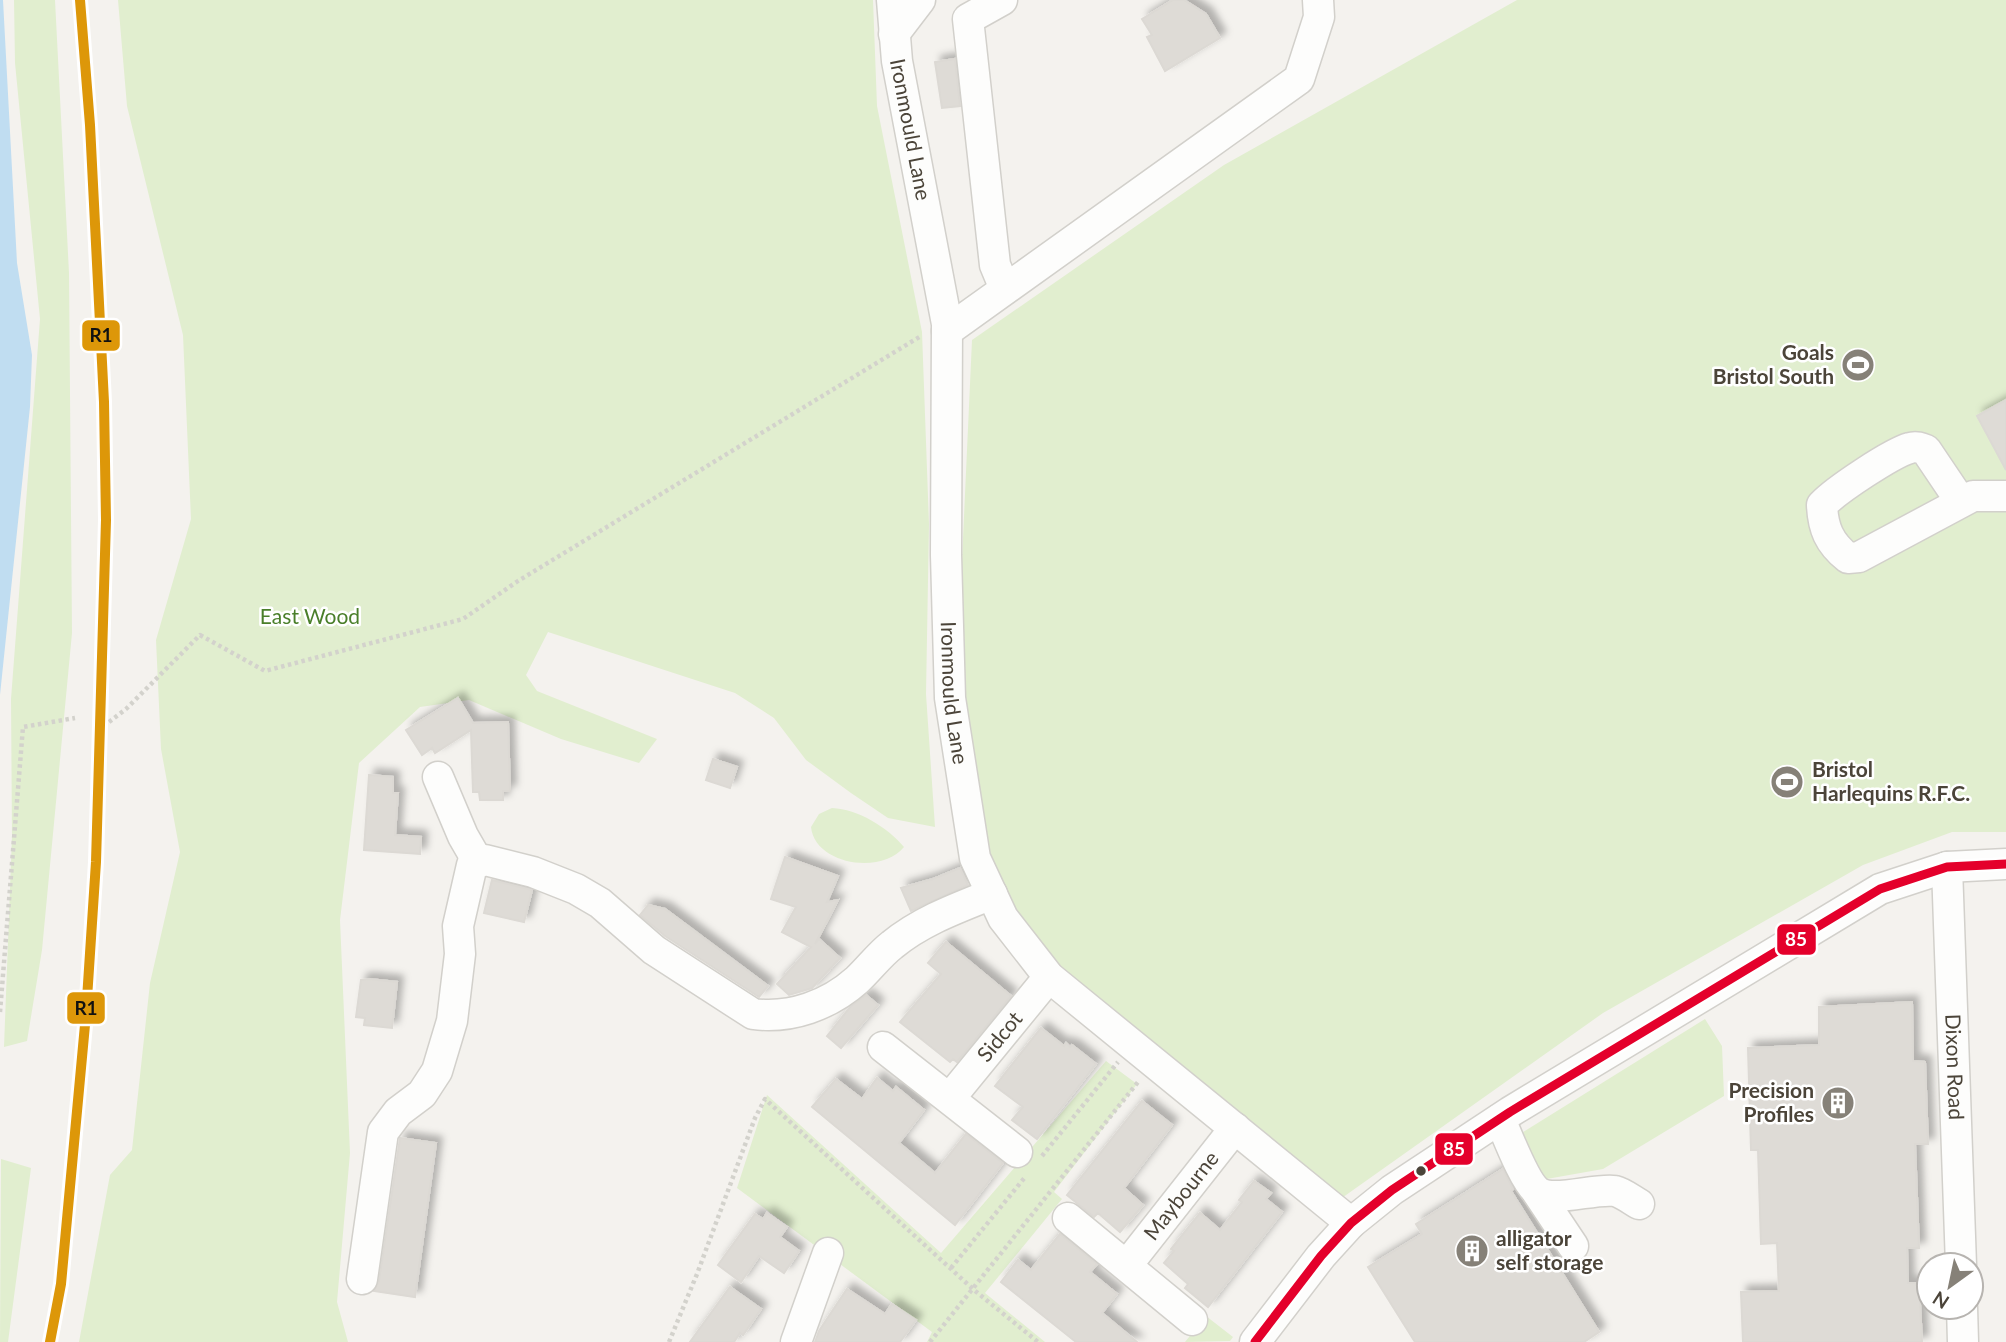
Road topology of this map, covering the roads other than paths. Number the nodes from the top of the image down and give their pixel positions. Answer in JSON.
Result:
{"nodes":[{"id":1,"x":892,"y":0,"type":"edge"},
{"id":2,"x":920,"y":0,"type":"edge"},
{"id":3,"x":1002,"y":0,"type":"edge"},
{"id":4,"x":1318,"y":0,"type":"edge"},
{"id":5,"x":894,"y":34,"type":"junction"},
{"id":6,"x":1005,"y":289,"type":"junction"},
{"id":7,"x":947,"y":328,"type":"junction"},
{"id":8,"x":2006,"y":496,"type":"edge"},
{"id":9,"x":1961,"y":502,"type":"dead end"},
{"id":10,"x":438,"y":777,"type":"dead end"},
{"id":11,"x":478,"y":862,"type":"junction"},
{"id":12,"x":2006,"y":864,"type":"edge"},
{"id":13,"x":1947,"y":867,"type":"junction"},
{"id":14,"x":992,"y":894,"type":"junction"},
{"id":15,"x":1049,"y":977,"type":"junction"},
{"id":16,"x":883,"y":1047,"type":"dead end"},
{"id":17,"x":950,"y":1098,"type":"junction"},
{"id":18,"x":1500,"y":1119,"type":"junction"},
{"id":19,"x":1235,"y":1128,"type":"junction"},
{"id":20,"x":1017,"y":1152,"type":"dead end"},
{"id":21,"x":1537,"y":1192,"type":"junction"},
{"id":22,"x":1639,"y":1204,"type":"dead end"},
{"id":23,"x":1068,"y":1219,"type":"dead end"},
{"id":24,"x":1351,"y":1223,"type":"junction"},
{"id":25,"x":1573,"y":1246,"type":"dead end"},
{"id":26,"x":1961,"y":1251,"type":"edge"},
{"id":27,"x":828,"y":1253,"type":"dead end"},
{"id":28,"x":1128,"y":1265,"type":"junction"},
{"id":29,"x":362,"y":1279,"type":"dead end"},
{"id":30,"x":1192,"y":1320,"type":"dead end"},
{"id":31,"x":1962,"y":1321,"type":"edge"},
{"id":32,"x":796,"y":1342,"type":"edge"},
{"id":33,"x":1255,"y":1342,"type":"edge"},
{"id":34,"x":1963,"y":1342,"type":"edge"}],
"edges":[{"from":1,"to":5,"type":"street","name":"Ironmould Lane"},
{"from":2,"to":5,"type":"street"},
{"from":3,"to":6,"type":"street"},
{"from":4,"to":6,"type":"street"},
{"from":5,"to":7,"type":"street","name":"Ironmould Lane"},
{"from":6,"to":7,"type":"street"},
{"from":7,"to":14,"type":"street","name":"Ironmould Lane"},
{"from":8,"to":9,"type":"street"},
{"from":10,"to":11,"type":"street"},
{"from":11,"to":14,"type":"street"},
{"from":11,"to":29,"type":"street"},
{"from":12,"to":13,"type":"street"},
{"from":13,"to":18,"type":"street"},
{"from":13,"to":26,"type":"street","name":"Dixon Road"},
{"from":14,"to":15,"type":"street","name":"Ironmould Lane"},
{"from":15,"to":17,"type":"street","name":"Sidcot"},
{"from":15,"to":19,"type":"street","name":"Ironmould Lane"},
{"from":16,"to":17,"type":"street"},
{"from":17,"to":20,"type":"street"},
{"from":18,"to":21,"type":"street"},
{"from":18,"to":24,"type":"street"},
{"from":19,"to":24,"type":"street","name":"Ironmould Lane"},
{"from":19,"to":28,"type":"street","name":"Maybourne"},
{"from":21,"to":22,"type":"street"},
{"from":21,"to":25,"type":"street"},
{"from":23,"to":28,"type":"street"},
{"from":24,"to":33,"type":"street"},
{"from":27,"to":32,"type":"street"},
{"from":28,"to":30,"type":"street"},
{"from":31,"to":34,"type":"street"}]}
